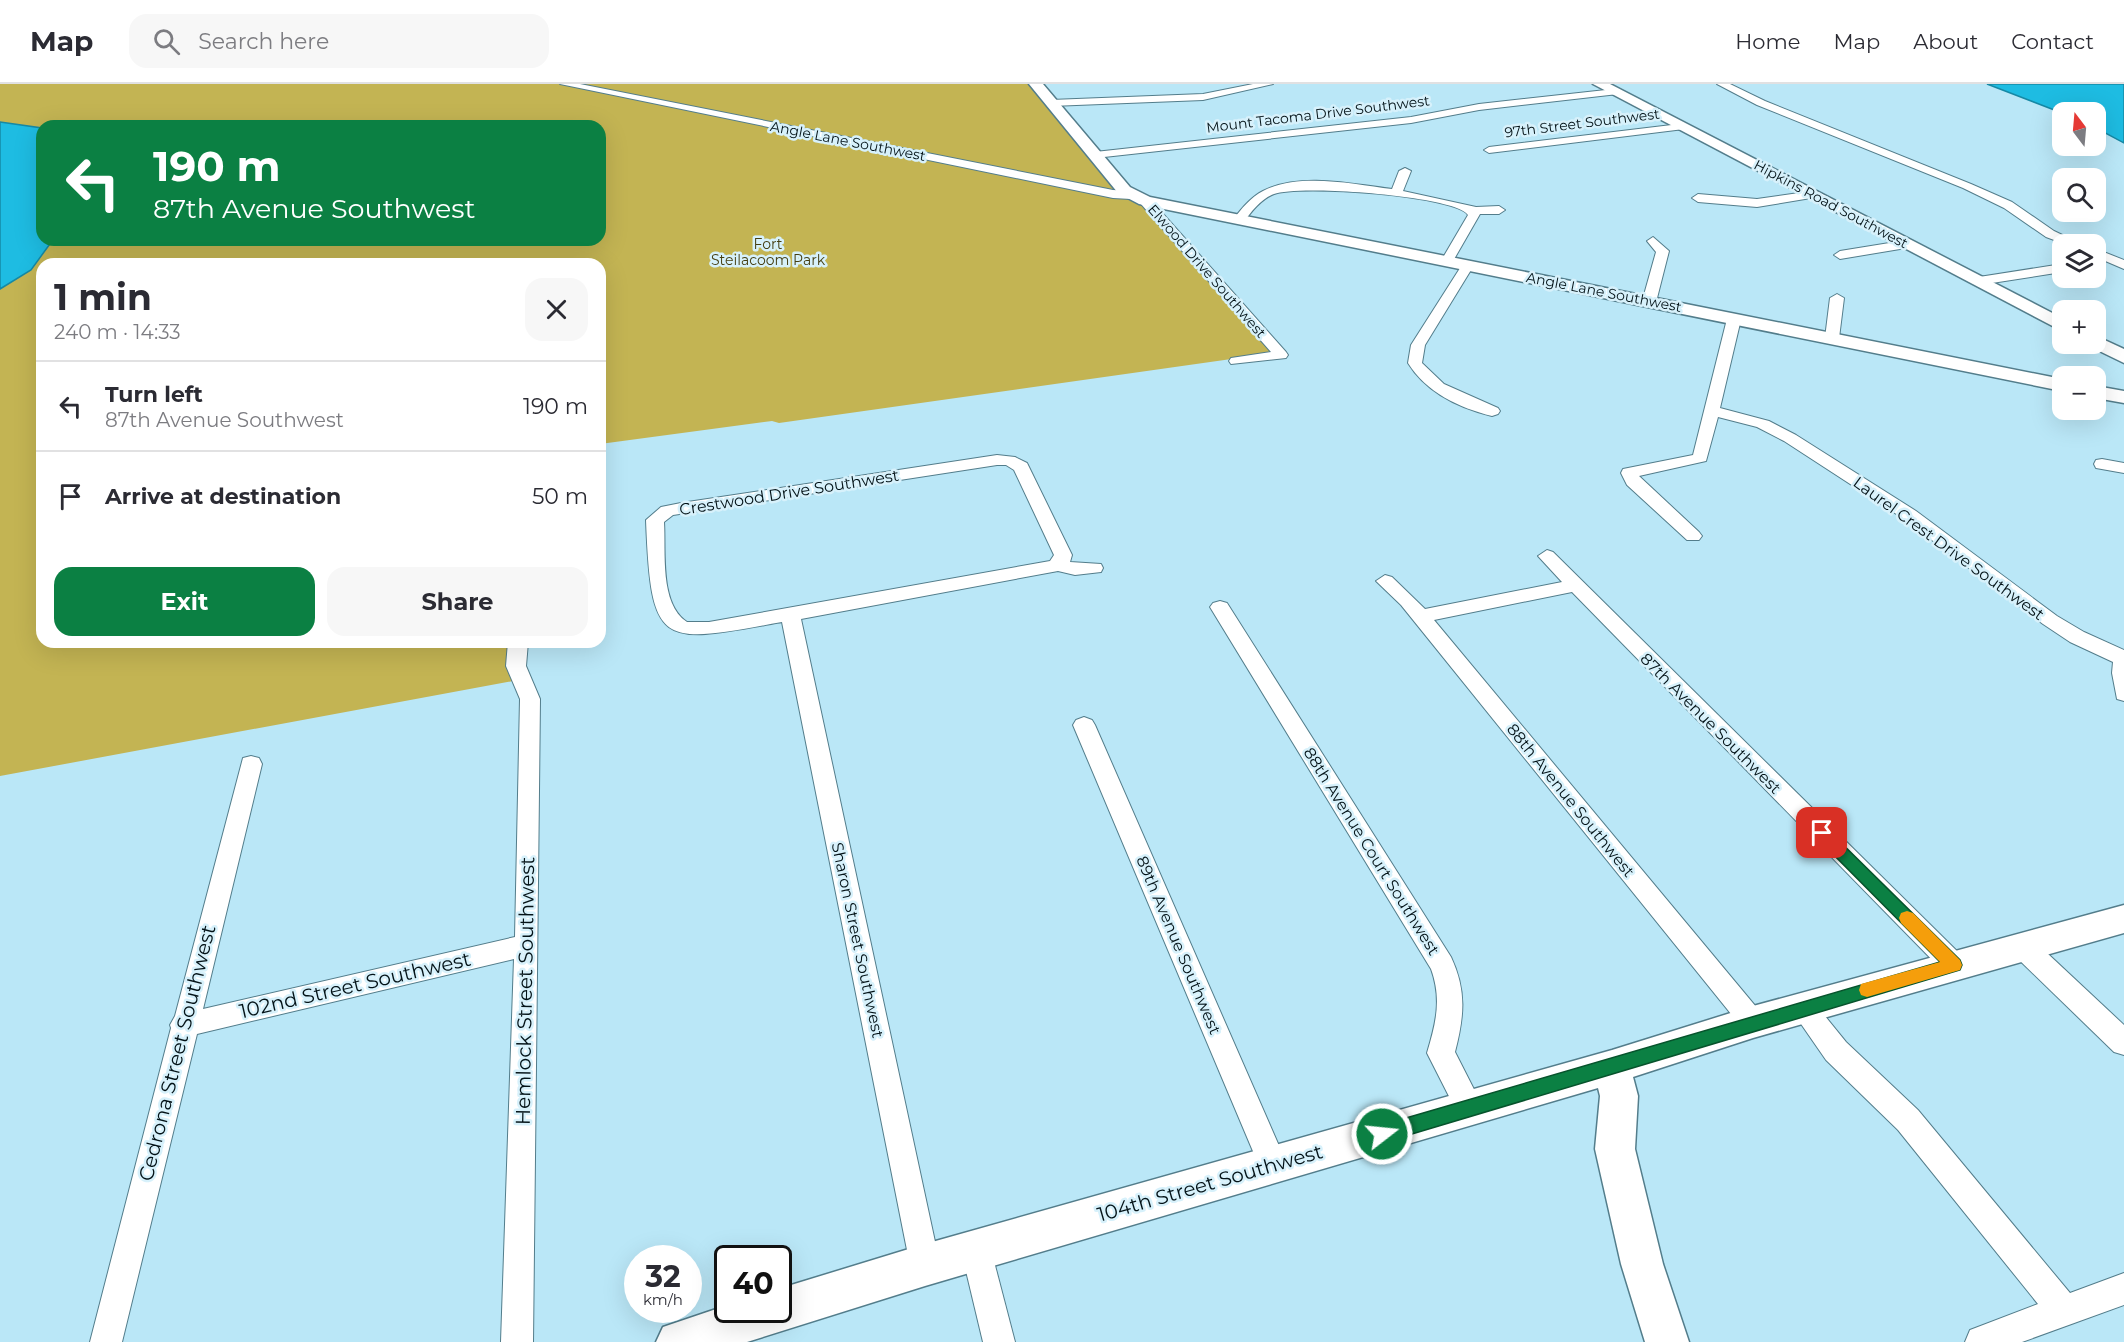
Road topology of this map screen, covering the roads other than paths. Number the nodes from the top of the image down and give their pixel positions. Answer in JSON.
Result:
{"nodes":[{"id":1,"x":565,"y":84,"type":"edge"},
{"id":2,"x":1035,"y":84,"type":"edge"},
{"id":3,"x":1268,"y":84,"type":"edge"},
{"id":4,"x":1722,"y":84,"type":"edge"},
{"id":5,"x":1607,"y":88,"type":"edge"},
{"id":6,"x":1051,"y":103,"type":"junction"},
{"id":7,"x":1680,"y":127,"type":"junction"},
{"id":8,"x":1489,"y":150,"type":"dead end"},
{"id":9,"x":1095,"y":155,"type":"junction"},
{"id":10,"x":1405,"y":171,"type":"dead end"},
{"id":11,"x":1396,"y":193,"type":"junction"},
{"id":12,"x":1813,"y":195,"type":"junction"},
{"id":13,"x":1138,"y":198,"type":"junction"},
{"id":14,"x":1698,"y":198,"type":"dead end"},
{"id":15,"x":1499,"y":210,"type":"dead end"},
{"id":16,"x":1474,"y":211,"type":"junction"},
{"id":17,"x":1239,"y":220,"type":"junction"},
{"id":18,"x":2052,"y":235,"type":"edge"},
{"id":19,"x":1653,"y":241,"type":"dead end"},
{"id":20,"x":1908,"y":244,"type":"junction"},
{"id":21,"x":1840,"y":255,"type":"dead end"},
{"id":22,"x":1447,"y":261,"type":"junction"},
{"id":23,"x":1468,"y":265,"type":"junction"},
{"id":24,"x":2052,"y":270,"type":"edge"},
{"id":25,"x":1979,"y":281,"type":"junction"},
{"id":26,"x":1837,"y":298,"type":"dead end"},
{"id":27,"x":1649,"y":302,"type":"junction"},
{"id":28,"x":1734,"y":319,"type":"junction"},
{"id":29,"x":2052,"y":320,"type":"edge"},
{"id":30,"x":1832,"y":338,"type":"junction"},
{"id":31,"x":2106,"y":347,"type":"edge"},
{"id":32,"x":2124,"y":357,"type":"edge"},
{"id":33,"x":1236,"y":362,"type":"dead end"},
{"id":34,"x":2052,"y":383,"type":"edge"},
{"id":35,"x":2106,"y":394,"type":"edge"},
{"id":36,"x":2124,"y":397,"type":"edge"},
{"id":37,"x":1711,"y":410,"type":"junction"},
{"id":38,"x":1492,"y":411,"type":"dead end"},
{"id":39,"x":2102,"y":464,"type":"dead end"},
{"id":40,"x":2124,"y":468,"type":"edge"},
{"id":41,"x":1693,"y":536,"type":"dead end"},
{"id":42,"x":1547,"y":556,"type":"dead end"},
{"id":43,"x":1056,"y":565,"type":"junction"},
{"id":44,"x":1094,"y":568,"type":"dead end"},
{"id":45,"x":1385,"y":580,"type":"dead end"},
{"id":46,"x":1574,"y":586,"type":"junction"},
{"id":47,"x":1220,"y":606,"type":"dead end"},
{"id":48,"x":790,"y":614,"type":"junction"},
{"id":49,"x":1420,"y":616,"type":"junction"},
{"id":50,"x":518,"y":648,"type":"edge"},
{"id":51,"x":2123,"y":658,"type":"edge"},
{"id":52,"x":2124,"y":694,"type":"edge"},
{"id":53,"x":1084,"y":725,"type":"dead end"},
{"id":54,"x":251,"y":764,"type":"dead end"},
{"id":55,"x":2124,"y":919,"type":"edge"},
{"id":56,"x":527,"y":945,"type":"junction"},
{"id":57,"x":2022,"y":946,"type":"junction"},
{"id":58,"x":1954,"y":965,"type":"junction"},
{"id":59,"x":1803,"y":1008,"type":"junction"},
{"id":60,"x":1753,"y":1022,"type":"junction"},
{"id":61,"x":183,"y":1025,"type":"junction"},
{"id":62,"x":2124,"y":1043,"type":"edge"},
{"id":63,"x":1612,"y":1067,"type":"junction"},
{"id":64,"x":1470,"y":1109,"type":"junction"},
{"id":65,"x":1273,"y":1165,"type":"junction"},
{"id":66,"x":975,"y":1250,"type":"junction"},
{"id":67,"x":925,"y":1265,"type":"junction"},
{"id":68,"x":2124,"y":1289,"type":"edge"},
{"id":69,"x":2064,"y":1311,"type":"junction"},
{"id":70,"x":1981,"y":1341,"type":"edge"},
{"id":71,"x":106,"y":1342,"type":"edge"},
{"id":72,"x":517,"y":1342,"type":"edge"},
{"id":73,"x":678,"y":1342,"type":"edge"},
{"id":74,"x":999,"y":1342,"type":"edge"},
{"id":75,"x":1667,"y":1342,"type":"edge"}],
"edges":[{"from":1,"to":13,"type":"street","name":"Angle Lane Southwest"},
{"from":2,"to":6,"type":"street","name":"Elwood Drive Southwest"},
{"from":3,"to":6,"type":"street"},
{"from":4,"to":18,"type":"street"},
{"from":5,"to":7,"type":"street","name":"Hipkins Road Southwest"},
{"from":5,"to":9,"type":"street","name":"Mount Tacoma Drive Southwest"},
{"from":6,"to":9,"type":"street","name":"Elwood Drive Southwest"},
{"from":7,"to":8,"type":"street","name":"97th Street Southwest"},
{"from":7,"to":12,"type":"street","name":"Hipkins Road Southwest"},
{"from":9,"to":13,"type":"street","name":"Elwood Drive Southwest"},
{"from":10,"to":11,"type":"street"},
{"from":11,"to":16,"type":"street"},
{"from":11,"to":17,"type":"street"},
{"from":12,"to":14,"type":"street"},
{"from":12,"to":20,"type":"street","name":"Hipkins Road Southwest"},
{"from":13,"to":17,"type":"street","name":"Angle Lane Southwest"},
{"from":13,"to":33,"type":"street","name":"Elwood Drive Southwest"},
{"from":15,"to":16,"type":"street"},
{"from":16,"to":22,"type":"street"},
{"from":17,"to":22,"type":"street","name":"Angle Lane Southwest"},
{"from":19,"to":27,"type":"street"},
{"from":20,"to":21,"type":"street"},
{"from":20,"to":25,"type":"street","name":"Hipkins Road Southwest"},
{"from":22,"to":23,"type":"street","name":"Angle Lane Southwest"},
{"from":23,"to":27,"type":"street","name":"Angle Lane Southwest"},
{"from":23,"to":38,"type":"street"},
{"from":24,"to":25,"type":"street"},
{"from":25,"to":29,"type":"street","name":"Hipkins Road Southwest"},
{"from":26,"to":30,"type":"street"},
{"from":27,"to":28,"type":"street","name":"Angle Lane Southwest"},
{"from":28,"to":30,"type":"street","name":"Angle Lane Southwest"},
{"from":28,"to":37,"type":"street"},
{"from":30,"to":34,"type":"street","name":"Angle Lane Southwest"},
{"from":31,"to":32,"type":"street"},
{"from":35,"to":36,"type":"street"},
{"from":37,"to":41,"type":"street"},
{"from":37,"to":51,"type":"street","name":"Laurel Crest Drive Southwest"},
{"from":39,"to":40,"type":"street"},
{"from":42,"to":46,"type":"street","name":"87th Avenue Southwest"},
{"from":43,"to":44,"type":"street","name":"Crestwood Drive Southwest"},
{"from":43,"to":48,"type":"street","name":"Crestwood Drive Southwest"},
{"from":43,"to":48,"type":"street","name":"Crestwood Drive Southwest"},
{"from":45,"to":49,"type":"street","name":"88th Avenue Southwest"},
{"from":46,"to":49,"type":"street"},
{"from":46,"to":58,"type":"street","name":"87th Avenue Southwest"},
{"from":47,"to":64,"type":"street","name":"88th Avenue Court Southwest"},
{"from":48,"to":67,"type":"street","name":"Sharon Street Southwest"},
{"from":49,"to":60,"type":"street","name":"88th Avenue Southwest"},
{"from":50,"to":56,"type":"street","name":"Hemlock Street Southwest"},
{"from":51,"to":52,"type":"street"},
{"from":53,"to":65,"type":"street","name":"89th Avenue Southwest"},
{"from":54,"to":61,"type":"street","name":"Cedrona Street Southwest"},
{"from":55,"to":57,"type":"street","name":"104th Street Southwest"},
{"from":56,"to":61,"type":"street","name":"102nd Street Southwest"},
{"from":56,"to":72,"type":"street","name":"Hemlock Street Southwest"},
{"from":57,"to":58,"type":"street","name":"104th Street Southwest"},
{"from":57,"to":62,"type":"street"},
{"from":58,"to":59,"type":"street","name":"104th Street Southwest"},
{"from":59,"to":60,"type":"street","name":"104th Street Southwest"},
{"from":59,"to":69,"type":"street"},
{"from":60,"to":63,"type":"street","name":"104th Street Southwest"},
{"from":61,"to":71,"type":"street","name":"Cedrona Street Southwest"},
{"from":63,"to":64,"type":"street","name":"104th Street Southwest"},
{"from":63,"to":75,"type":"street"},
{"from":64,"to":65,"type":"street","name":"104th Street Southwest"},
{"from":65,"to":66,"type":"street","name":"104th Street Southwest"},
{"from":66,"to":67,"type":"street","name":"104th Street Southwest"},
{"from":66,"to":74,"type":"street"},
{"from":67,"to":73,"type":"street","name":"104th Street Southwest"},
{"from":68,"to":69,"type":"street"},
{"from":69,"to":70,"type":"street"}]}
